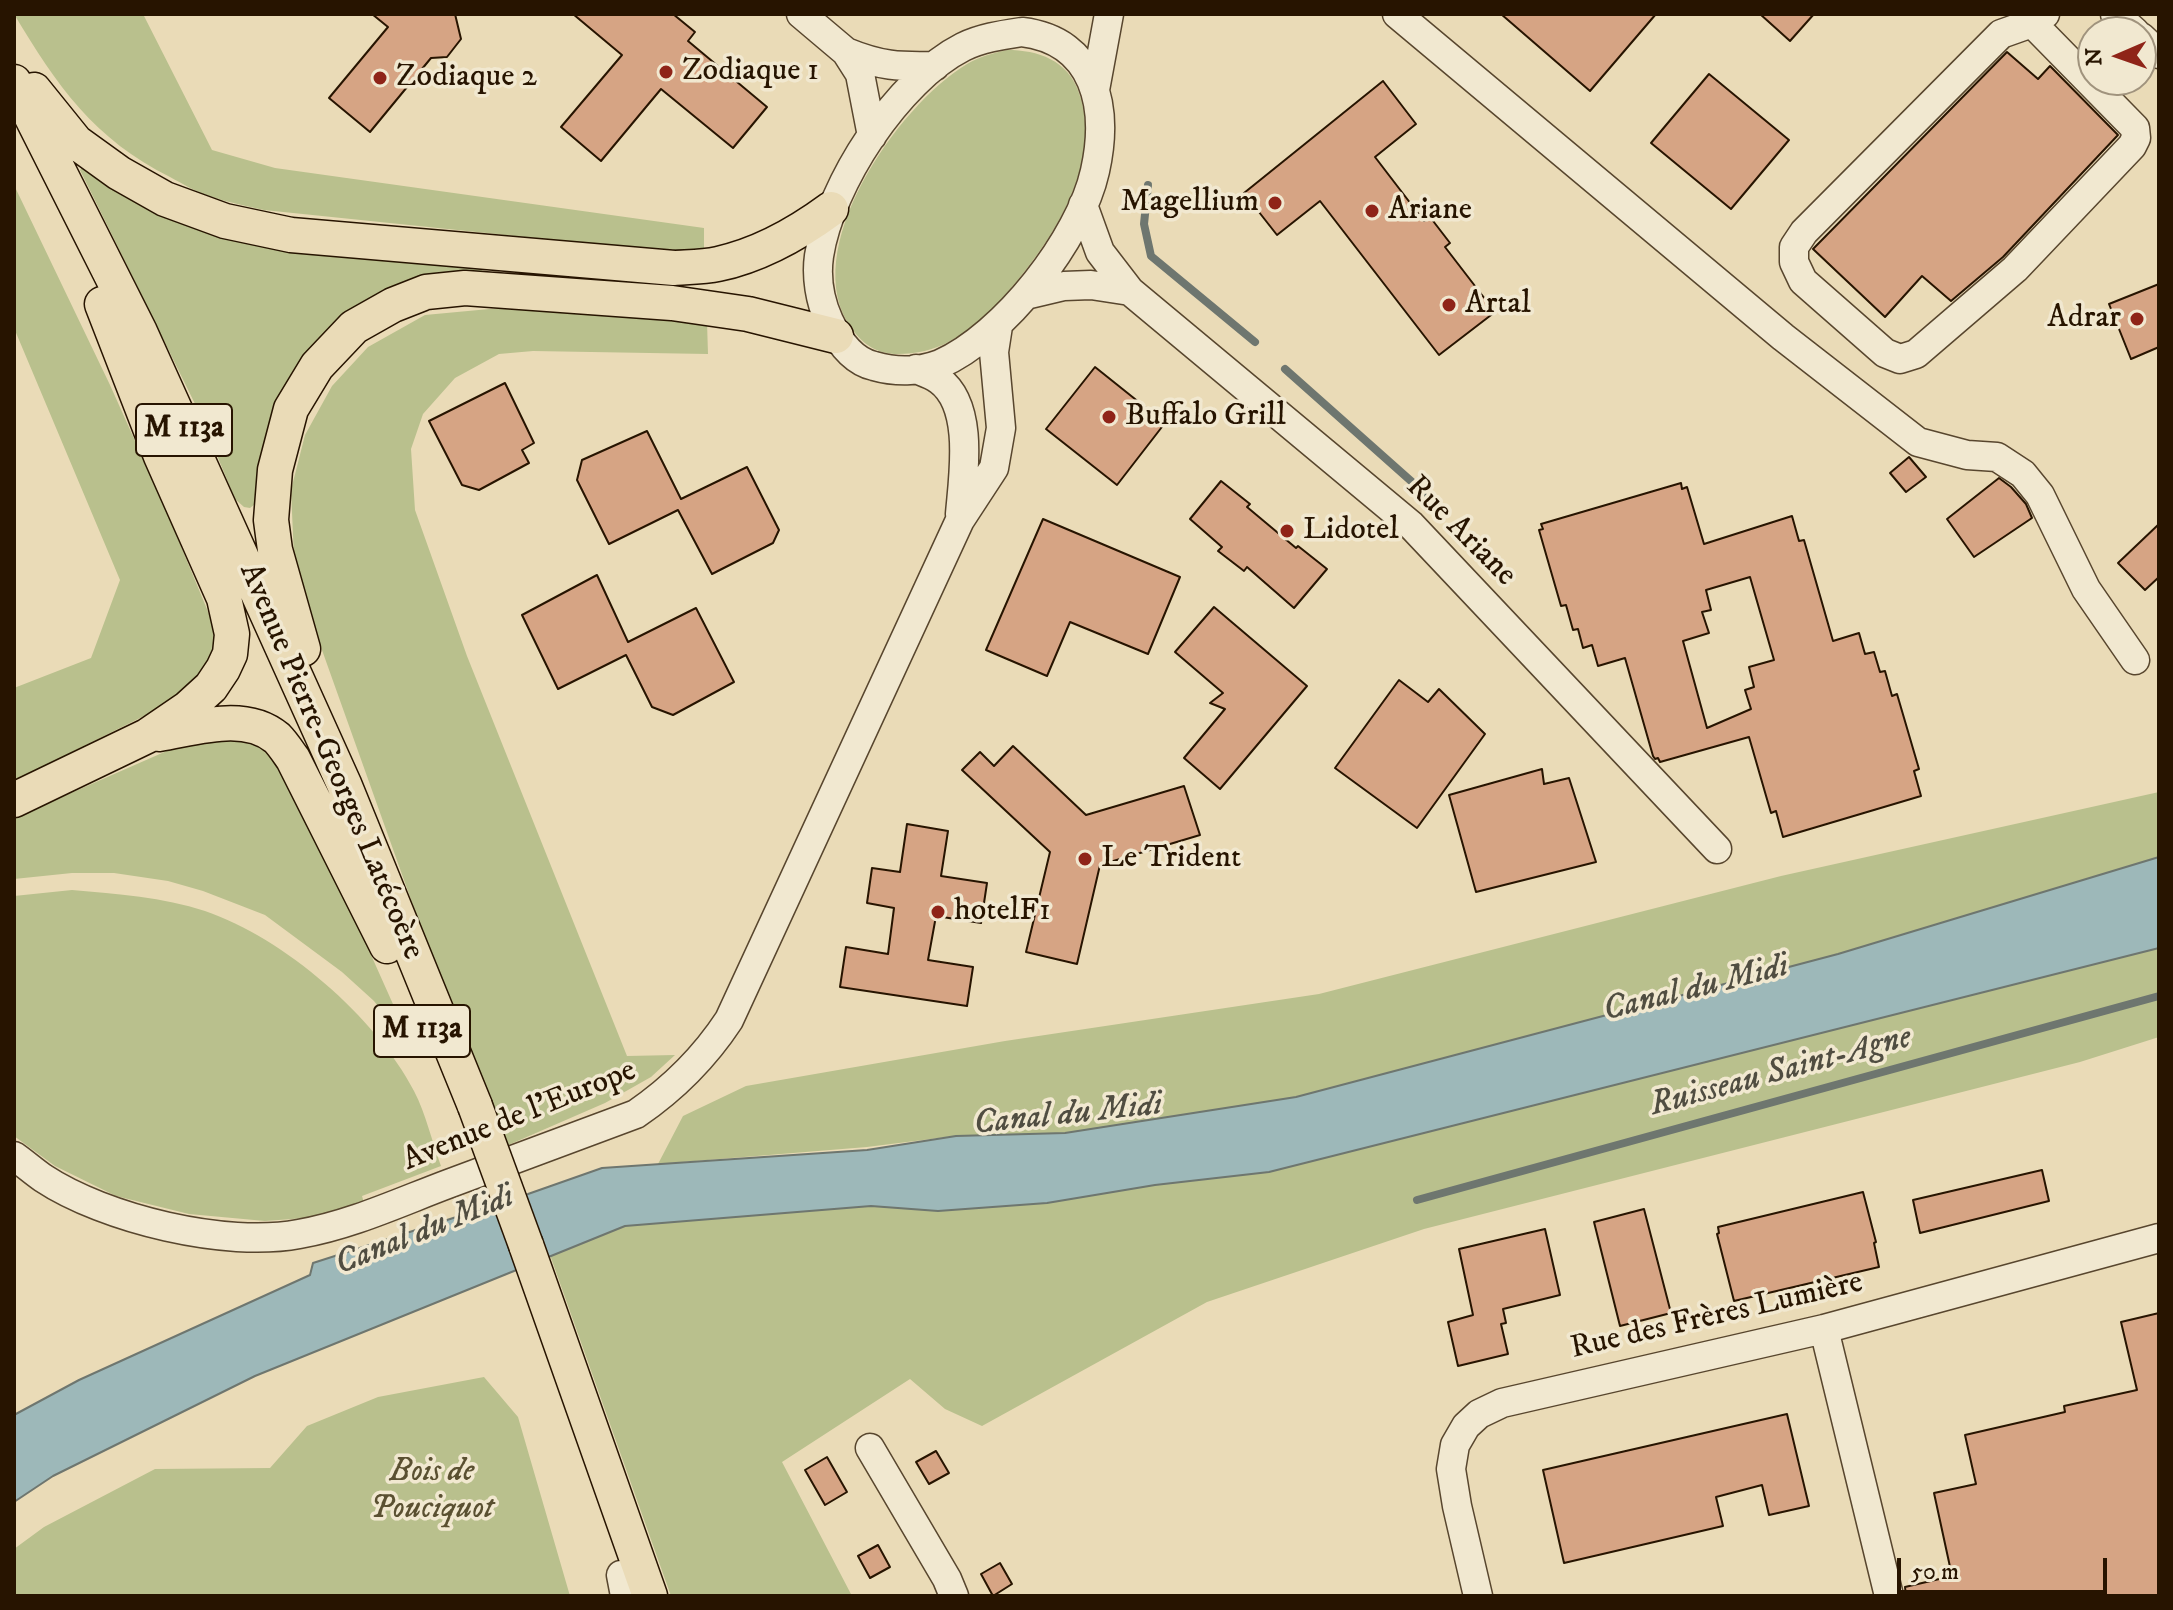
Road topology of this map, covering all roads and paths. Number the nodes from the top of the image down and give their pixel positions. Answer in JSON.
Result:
{"nodes":[{"id":1,"x":801,"y":14,"type":"edge"},
{"id":2,"x":1052,"y":14,"type":"edge"},
{"id":3,"x":1109,"y":14,"type":"edge"},
{"id":4,"x":1397,"y":14,"type":"edge"},
{"id":5,"x":2038,"y":19,"type":"edge"},
{"id":6,"x":1022,"y":32,"type":"junction"},
{"id":7,"x":846,"y":52,"type":"junction"},
{"id":8,"x":14,"y":61,"type":"edge"},
{"id":9,"x":935,"y":66,"type":"junction"},
{"id":10,"x":14,"y":82,"type":"edge"},
{"id":11,"x":1095,"y":90,"type":"junction"},
{"id":12,"x":14,"y":133,"type":"edge"},
{"id":13,"x":872,"y":136,"type":"junction"},
{"id":14,"x":1083,"y":205,"type":"junction"},
{"id":15,"x":831,"y":209,"type":"junction"},
{"id":16,"x":1130,"y":291,"type":"junction"},
{"id":17,"x":1026,"y":295,"type":"junction"},
{"id":18,"x":102,"y":304,"type":"junction"},
{"id":19,"x":998,"y":326,"type":"junction"},
{"id":20,"x":836,"y":336,"type":"junction"},
{"id":21,"x":916,"y":369,"type":"junction"},
{"id":22,"x":960,"y":520,"type":"junction"},
{"id":23,"x":2135,"y":660,"type":"dead end"},
{"id":24,"x":147,"y":736,"type":"junction"},
{"id":25,"x":344,"y":784,"type":"junction"},
{"id":26,"x":14,"y":800,"type":"edge"},
{"id":27,"x":1717,"y":849,"type":"dead end"},
{"id":28,"x":387,"y":946,"type":"junction"},
{"id":29,"x":466,"y":1111,"type":"junction"},
{"id":30,"x":14,"y":1156,"type":"edge"},
{"id":31,"x":2159,"y":1238,"type":"edge"},
{"id":32,"x":1824,"y":1329,"type":"junction"},
{"id":33,"x":560,"y":1368,"type":"junction"},
{"id":34,"x":870,"y":1448,"type":"dead end"},
{"id":35,"x":624,"y":1589,"type":"edge"},
{"id":36,"x":650,"y":1596,"type":"edge"},
{"id":37,"x":954,"y":1596,"type":"edge"},
{"id":38,"x":1478,"y":1596,"type":"edge"},
{"id":39,"x":1889,"y":1596,"type":"edge"}],
"edges":[{"from":1,"to":7,"type":"street"},
{"from":2,"to":6,"type":"street","name":"Avenue de l'Europe"},
{"from":3,"to":11,"type":"street","name":"Avenue de l'Europe"},
{"from":4,"to":23,"type":"street"},
{"from":5,"to":5,"type":"street"},
{"from":6,"to":9,"type":"street","name":"Avenue de l'Europe"},
{"from":6,"to":11,"type":"street","name":"Avenue de l'Europe"},
{"from":7,"to":9,"type":"street"},
{"from":7,"to":13,"type":"street"},
{"from":8,"to":15,"type":"main road"},
{"from":9,"to":13,"type":"street","name":"Avenue de l'Europe"},
{"from":10,"to":25,"type":"main road","name":"Avenue Pierre-Georges Latécoère","number":"M 113a"},
{"from":11,"to":14,"type":"street","name":"Avenue de l'Europe"},
{"from":12,"to":18,"type":"main road","name":"Avenue Pierre-Georges Latécoère","number":"M 113a"},
{"from":13,"to":15,"type":"street","name":"Avenue de l'Europe"},
{"from":14,"to":16,"type":"street","name":"Rue Ariane"},
{"from":14,"to":17,"type":"street","name":"Avenue de l'Europe"},
{"from":15,"to":20,"type":"street","name":"Avenue de l'Europe"},
{"from":16,"to":17,"type":"street"},
{"from":16,"to":27,"type":"street","name":"Rue Ariane"},
{"from":17,"to":19,"type":"street","name":"Avenue de l'Europe"},
{"from":18,"to":24,"type":"main road"},
{"from":18,"to":28,"type":"main road","name":"Avenue Pierre-Georges Latécoère","number":"M 113a"},
{"from":19,"to":21,"type":"street","name":"Avenue de l'Europe"},
{"from":19,"to":22,"type":"street","name":"Avenue de l'Europe"},
{"from":20,"to":21,"type":"street","name":"Avenue de l'Europe"},
{"from":20,"to":25,"type":"main road"},
{"from":21,"to":22,"type":"street","name":"Avenue de l'Europe"},
{"from":22,"to":30,"type":"street","name":"Avenue de l'Europe"},
{"from":24,"to":26,"type":"main road"},
{"from":24,"to":28,"type":"main road"},
{"from":25,"to":29,"type":"main road","name":"Avenue Pierre-Georges Latécoère","number":"M 113a"},
{"from":28,"to":29,"type":"main road","name":"Avenue Pierre-Georges Latécoère","number":"M 113a"},
{"from":29,"to":33,"type":"main road","name":"Avenue Pierre-Georges Latécoère","number":"M 113a"},
{"from":31,"to":32,"type":"street","name":"Rue des Frères Lumière"},
{"from":32,"to":38,"type":"street","name":"Rue des Frères Lumière"},
{"from":32,"to":39,"type":"street"},
{"from":33,"to":35,"type":"main road","name":"Avenue Pierre-Georges Latécoère"},
{"from":33,"to":36,"type":"main road","name":"Avenue Pierre-Georges Latécoère"},
{"from":34,"to":37,"type":"street"}]}
